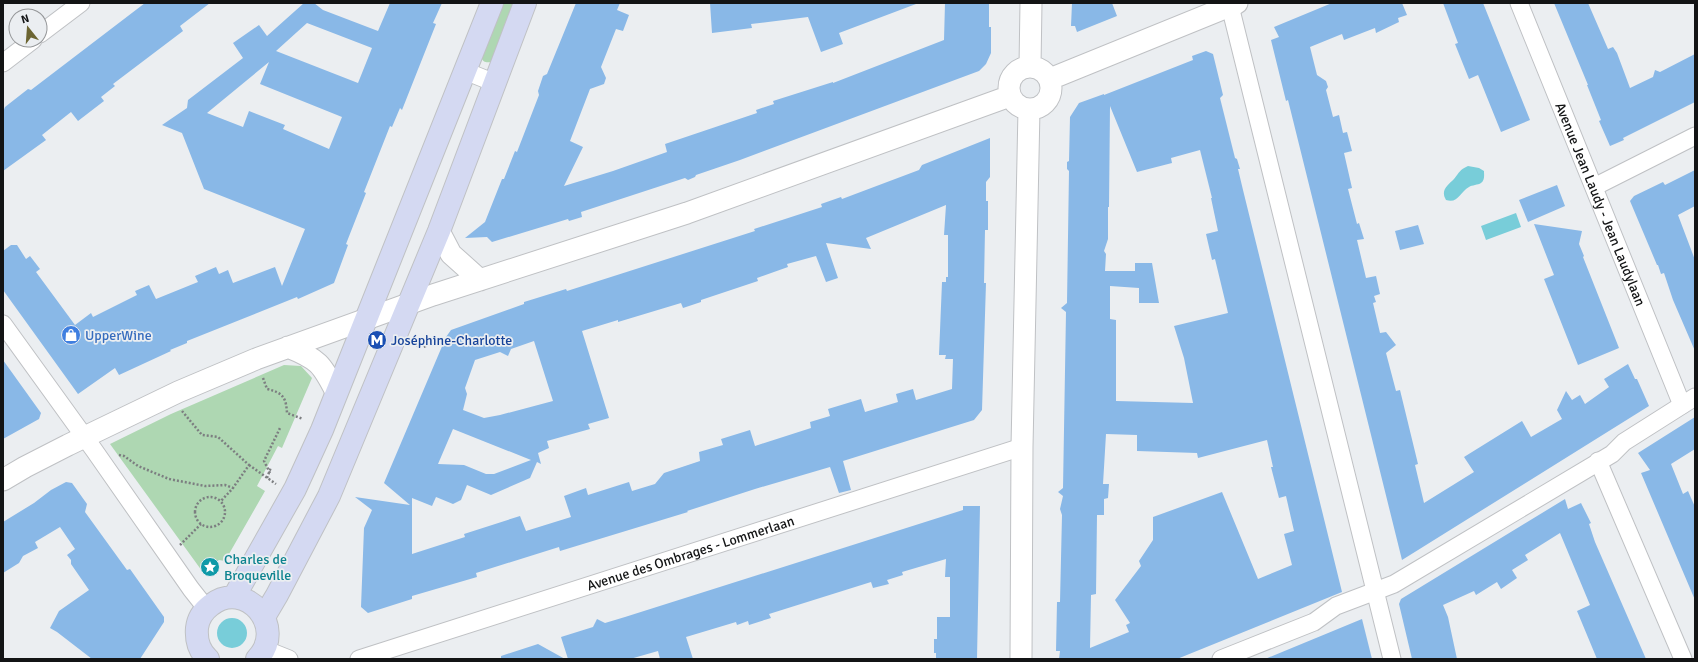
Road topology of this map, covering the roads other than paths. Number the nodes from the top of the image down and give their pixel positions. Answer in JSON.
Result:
{"nodes":[{"id":1,"x":81,"y":3,"type":"edge"},
{"id":2,"x":492,"y":3,"type":"edge"},
{"id":3,"x":525,"y":3,"type":"edge"},
{"id":4,"x":1031,"y":3,"type":"edge"},
{"id":5,"x":1519,"y":3,"type":"edge"},
{"id":6,"x":1234,"y":4,"type":"edge"},
{"id":7,"x":48,"y":28,"type":"edge"},
{"id":8,"x":23,"y":48,"type":"edge"},
{"id":9,"x":3,"y":63,"type":"edge"},
{"id":10,"x":1030,"y":66,"type":"junction"},
{"id":11,"x":465,"y":71,"type":"junction"},
{"id":12,"x":1050,"y":79,"type":"junction"},
{"id":13,"x":495,"y":83,"type":"junction"},
{"id":14,"x":1010,"y":96,"type":"junction"},
{"id":15,"x":1029,"y":109,"type":"junction"},
{"id":16,"x":1695,"y":136,"type":"edge"},
{"id":17,"x":1594,"y":187,"type":"junction"},
{"id":18,"x":439,"y":231,"type":"junction"},
{"id":19,"x":480,"y":280,"type":"junction"},
{"id":20,"x":408,"y":304,"type":"junction"},
{"id":21,"x":366,"y":318,"type":"junction"},
{"id":22,"x":3,"y":324,"type":"edge"},
{"id":23,"x":288,"y":347,"type":"junction"},
{"id":24,"x":336,"y":392,"type":"junction"},
{"id":25,"x":1689,"y":401,"type":"edge"},
{"id":26,"x":84,"y":437,"type":"junction"},
{"id":27,"x":1022,"y":447,"type":"junction"},
{"id":28,"x":1598,"y":461,"type":"junction"},
{"id":29,"x":3,"y":480,"type":"edge"},
{"id":30,"x":1376,"y":591,"type":"junction"},
{"id":31,"x":234,"y":597,"type":"junction"},
{"id":32,"x":206,"y":608,"type":"junction"},
{"id":33,"x":264,"y":617,"type":"junction"},
{"id":34,"x":261,"y":654,"type":"edge"},
{"id":35,"x":201,"y":656,"type":"edge"},
{"id":36,"x":289,"y":659,"type":"edge"},
{"id":37,"x":359,"y":659,"type":"edge"},
{"id":38,"x":1021,"y":659,"type":"edge"},
{"id":39,"x":1221,"y":659,"type":"edge"},
{"id":40,"x":1392,"y":659,"type":"edge"},
{"id":41,"x":1683,"y":659,"type":"edge"}],
"edges":[{"from":1,"to":7,"type":"street"},
{"from":2,"to":11,"type":"main road"},
{"from":3,"to":13,"type":"main road"},
{"from":4,"to":10,"type":"street"},
{"from":5,"to":17,"type":"street","name":"Avenue Jean Laudy - Jean Laudylaan"},
{"from":6,"to":12,"type":"street"},
{"from":6,"to":30,"type":"street"},
{"from":8,"to":9,"type":"street"},
{"from":10,"to":12,"type":"street"},
{"from":10,"to":14,"type":"street"},
{"from":11,"to":13,"type":"street"},
{"from":11,"to":21,"type":"main road"},
{"from":12,"to":15,"type":"street"},
{"from":13,"to":18,"type":"main road"},
{"from":14,"to":15,"type":"street"},
{"from":14,"to":19,"type":"street"},
{"from":15,"to":27,"type":"street"},
{"from":16,"to":17,"type":"street"},
{"from":17,"to":25,"type":"street","name":"Avenue Jean Laudy - Jean Laudylaan"},
{"from":18,"to":19,"type":"street"},
{"from":18,"to":20,"type":"main road"},
{"from":19,"to":20,"type":"street"},
{"from":20,"to":21,"type":"street"},
{"from":20,"to":33,"type":"main road"},
{"from":21,"to":23,"type":"street"},
{"from":21,"to":24,"type":"main road"},
{"from":22,"to":26,"type":"street"},
{"from":23,"to":24,"type":"street"},
{"from":23,"to":26,"type":"street"},
{"from":24,"to":31,"type":"main road"},
{"from":25,"to":28,"type":"street"},
{"from":26,"to":29,"type":"street"},
{"from":26,"to":32,"type":"street"},
{"from":27,"to":37,"type":"street","name":"Avenue des Ombrages - Lommerlaan"},
{"from":27,"to":38,"type":"street"},
{"from":28,"to":30,"type":"street"},
{"from":28,"to":41,"type":"street"},
{"from":30,"to":39,"type":"street"},
{"from":30,"to":40,"type":"street"},
{"from":31,"to":32,"type":"main road"},
{"from":31,"to":33,"type":"main road"},
{"from":32,"to":35,"type":"main road"},
{"from":33,"to":34,"type":"main road"},
{"from":34,"to":36,"type":"street"}]}
